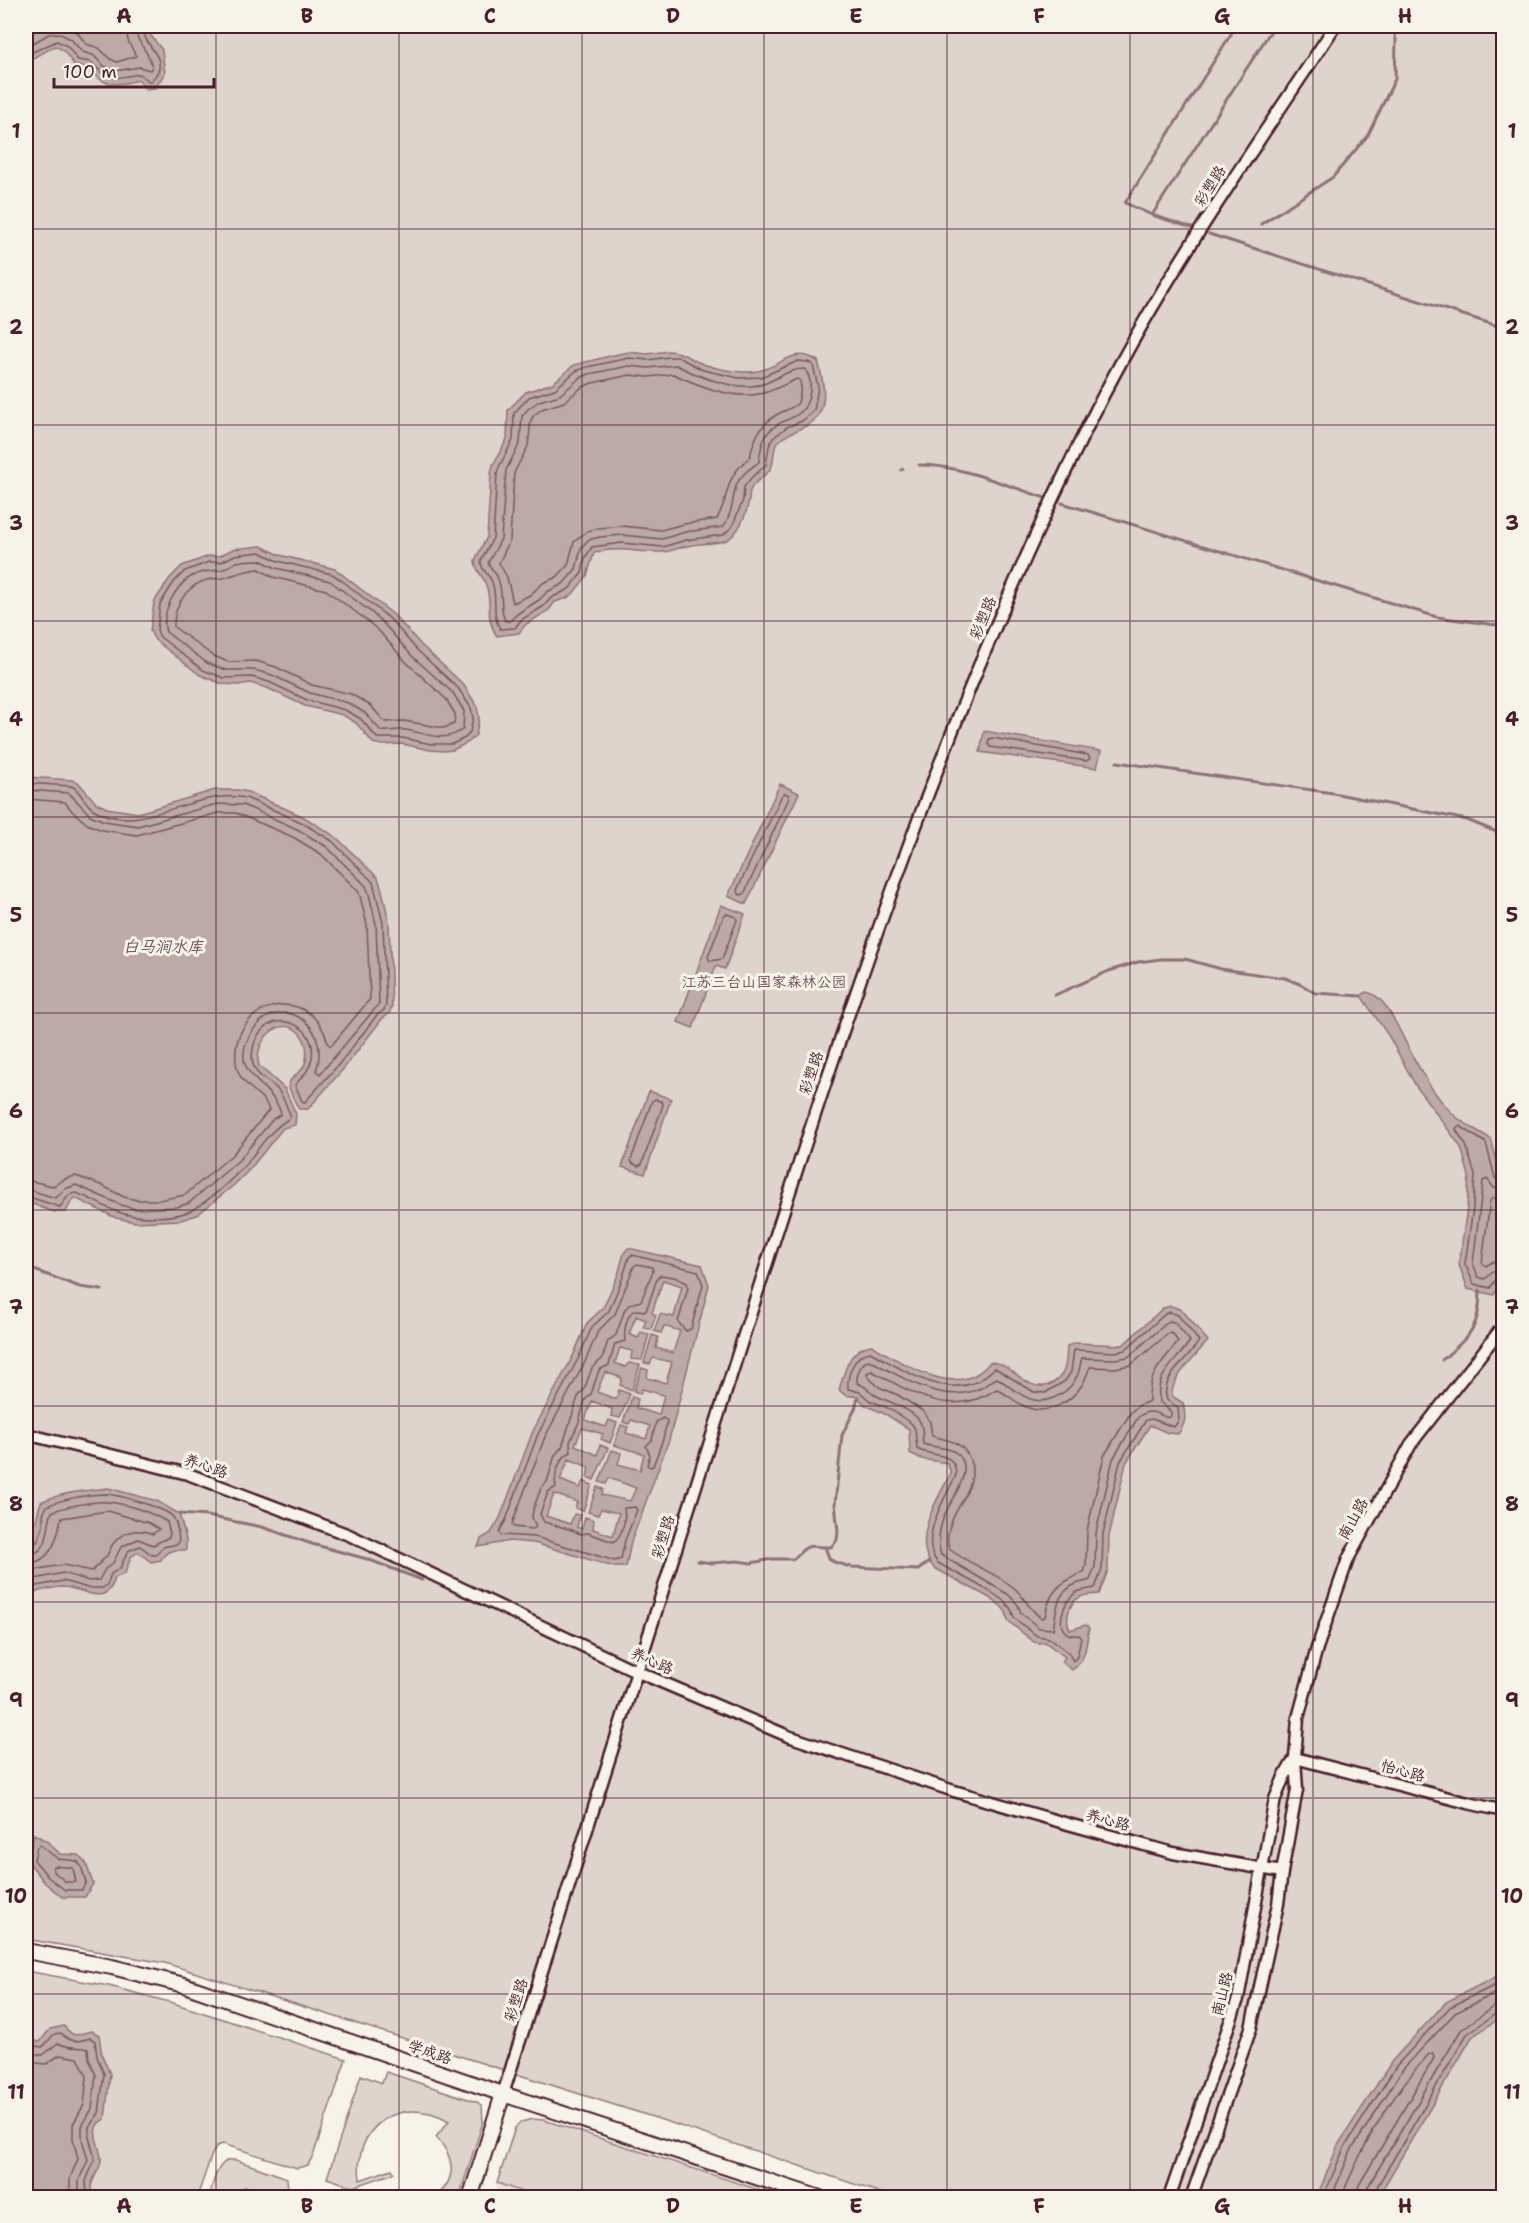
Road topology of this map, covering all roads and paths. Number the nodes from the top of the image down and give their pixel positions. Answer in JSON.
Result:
{"nodes":[{"id":1,"x":1335,"y":26,"type":"edge"},
{"id":2,"x":1503,"y":1325,"type":"edge"},
{"id":3,"x":26,"y":1434,"type":"edge"},
{"id":4,"x":638,"y":1672,"type":"junction"},
{"id":5,"x":1295,"y":1758,"type":"junction"},
{"id":6,"x":1503,"y":1811,"type":"edge"},
{"id":7,"x":1263,"y":1869,"type":"junction"},
{"id":8,"x":1282,"y":1872,"type":"junction"},
{"id":9,"x":26,"y":1951,"type":"edge"},
{"id":10,"x":503,"y":2094,"type":"junction"},
{"id":11,"x":470,"y":2198,"type":"edge"},
{"id":12,"x":820,"y":2198,"type":"edge"},
{"id":13,"x":1169,"y":2198,"type":"edge"},
{"id":14,"x":1191,"y":2198,"type":"edge"}],
"edges":[{"from":1,"to":4,"type":"street","name":"彩塑路"},
{"from":2,"to":5,"type":"street","name":"南山路"},
{"from":3,"to":4,"type":"street","name":"养心路"},
{"from":4,"to":7,"type":"street","name":"养心路"},
{"from":4,"to":10,"type":"street","name":"彩塑路"},
{"from":5,"to":6,"type":"street","name":"怡心路"},
{"from":5,"to":7,"type":"street","name":"南山路"},
{"from":5,"to":8,"type":"street","name":"南山路"},
{"from":7,"to":8,"type":"street","name":"养心路"},
{"from":7,"to":13,"type":"street","name":"南山路"},
{"from":8,"to":14,"type":"street","name":"南山路"},
{"from":9,"to":10,"type":"street","name":"学成路"},
{"from":10,"to":11,"type":"street","name":"彩塑路"},
{"from":10,"to":12,"type":"street","name":"学成路"}]}
